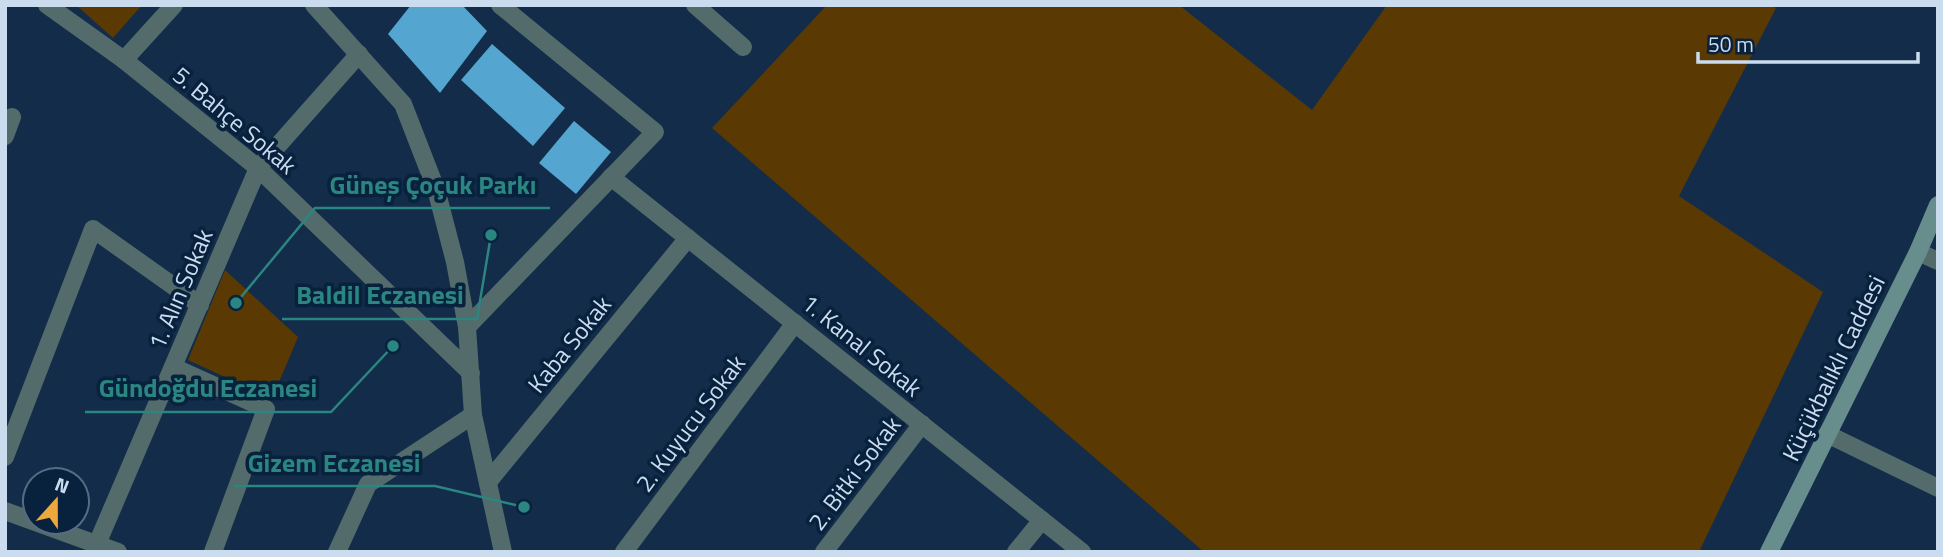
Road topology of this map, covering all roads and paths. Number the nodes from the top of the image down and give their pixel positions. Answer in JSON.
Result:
{"nodes":[{"id":1,"x":47,"y":5,"type":"edge"},
{"id":2,"x":174,"y":5,"type":"edge"},
{"id":3,"x":314,"y":5,"type":"edge"},
{"id":4,"x":500,"y":5,"type":"edge"},
{"id":5,"x":695,"y":5,"type":"edge"},
{"id":6,"x":743,"y":47,"type":"dead end"},
{"id":7,"x":359,"y":54,"type":"junction"},
{"id":8,"x":124,"y":61,"type":"junction"},
{"id":9,"x":12,"y":117,"type":"dead end"},
{"id":10,"x":5,"y":136,"type":"edge"},
{"id":11,"x":258,"y":168,"type":"junction"},
{"id":12,"x":611,"y":177,"type":"junction"},
{"id":13,"x":1938,"y":205,"type":"edge"},
{"id":14,"x":688,"y":238,"type":"junction"},
{"id":15,"x":1918,"y":252,"type":"junction"},
{"id":16,"x":1938,"y":261,"type":"edge"},
{"id":17,"x":200,"y":305,"type":"junction"},
{"id":18,"x":794,"y":323,"type":"junction"},
{"id":19,"x":467,"y":327,"type":"junction"},
{"id":20,"x":173,"y":368,"type":"junction"},
{"id":21,"x":471,"y":373,"type":"junction"},
{"id":22,"x":473,"y":415,"type":"junction"},
{"id":23,"x":922,"y":424,"type":"junction"},
{"id":24,"x":1827,"y":433,"type":"junction"},
{"id":25,"x":5,"y":457,"type":"edge"},
{"id":26,"x":488,"y":482,"type":"junction"},
{"id":27,"x":1938,"y":488,"type":"edge"},
{"id":28,"x":5,"y":511,"type":"edge"},
{"id":29,"x":1042,"y":520,"type":"junction"},
{"id":30,"x":97,"y":544,"type":"junction"},
{"id":31,"x":118,"y":552,"type":"edge"},
{"id":32,"x":213,"y":552,"type":"edge"},
{"id":33,"x":337,"y":552,"type":"edge"},
{"id":34,"x":503,"y":552,"type":"edge"},
{"id":35,"x":624,"y":552,"type":"edge"},
{"id":36,"x":824,"y":552,"type":"edge"},
{"id":37,"x":1016,"y":552,"type":"edge"},
{"id":38,"x":1082,"y":552,"type":"edge"},
{"id":39,"x":1769,"y":552,"type":"edge"}],
"edges":[{"from":1,"to":8,"type":"street","name":"5. Bahçe Sokak"},
{"from":2,"to":8,"type":"street"},
{"from":3,"to":7,"type":"street"},
{"from":4,"to":12,"type":"street"},
{"from":5,"to":6,"type":"street"},
{"from":7,"to":11,"type":"street","name":"1. Alın Sokak"},
{"from":7,"to":19,"type":"street"},
{"from":8,"to":11,"type":"street","name":"5. Bahçe Sokak"},
{"from":9,"to":10,"type":"street"},
{"from":11,"to":17,"type":"street","name":"1. Alın Sokak"},
{"from":11,"to":21,"type":"street","name":"5. Bahçe Sokak"},
{"from":12,"to":14,"type":"street","name":"1. Kanal Sokak"},
{"from":12,"to":19,"type":"street"},
{"from":13,"to":15,"type":"main road","name":"Küçükbalıklı Caddesi"},
{"from":14,"to":18,"type":"street","name":"1. Kanal Sokak"},
{"from":14,"to":26,"type":"street","name":"Kaba Sokak"},
{"from":15,"to":16,"type":"street"},
{"from":15,"to":24,"type":"main road","name":"Küçükbalıklı Caddesi"},
{"from":17,"to":20,"type":"street","name":"1. Alın Sokak"},
{"from":17,"to":25,"type":"street"},
{"from":18,"to":23,"type":"street","name":"1. Kanal Sokak"},
{"from":18,"to":35,"type":"street","name":"2. Kuyucu Sokak"},
{"from":19,"to":21,"type":"street"},
{"from":20,"to":30,"type":"street","name":"1. Alın Sokak"},
{"from":20,"to":32,"type":"street"},
{"from":21,"to":22,"type":"street"},
{"from":22,"to":26,"type":"street"},
{"from":22,"to":33,"type":"street"},
{"from":23,"to":29,"type":"street","name":"1. Kanal Sokak"},
{"from":23,"to":36,"type":"street","name":"2. Bitki Sokak"},
{"from":24,"to":27,"type":"street"},
{"from":24,"to":39,"type":"main road","name":"Küçükbalıklı Caddesi"},
{"from":26,"to":34,"type":"street"},
{"from":28,"to":30,"type":"street"},
{"from":29,"to":37,"type":"street"},
{"from":29,"to":38,"type":"street","name":"1. Kanal Sokak"},
{"from":30,"to":31,"type":"street"}]}
